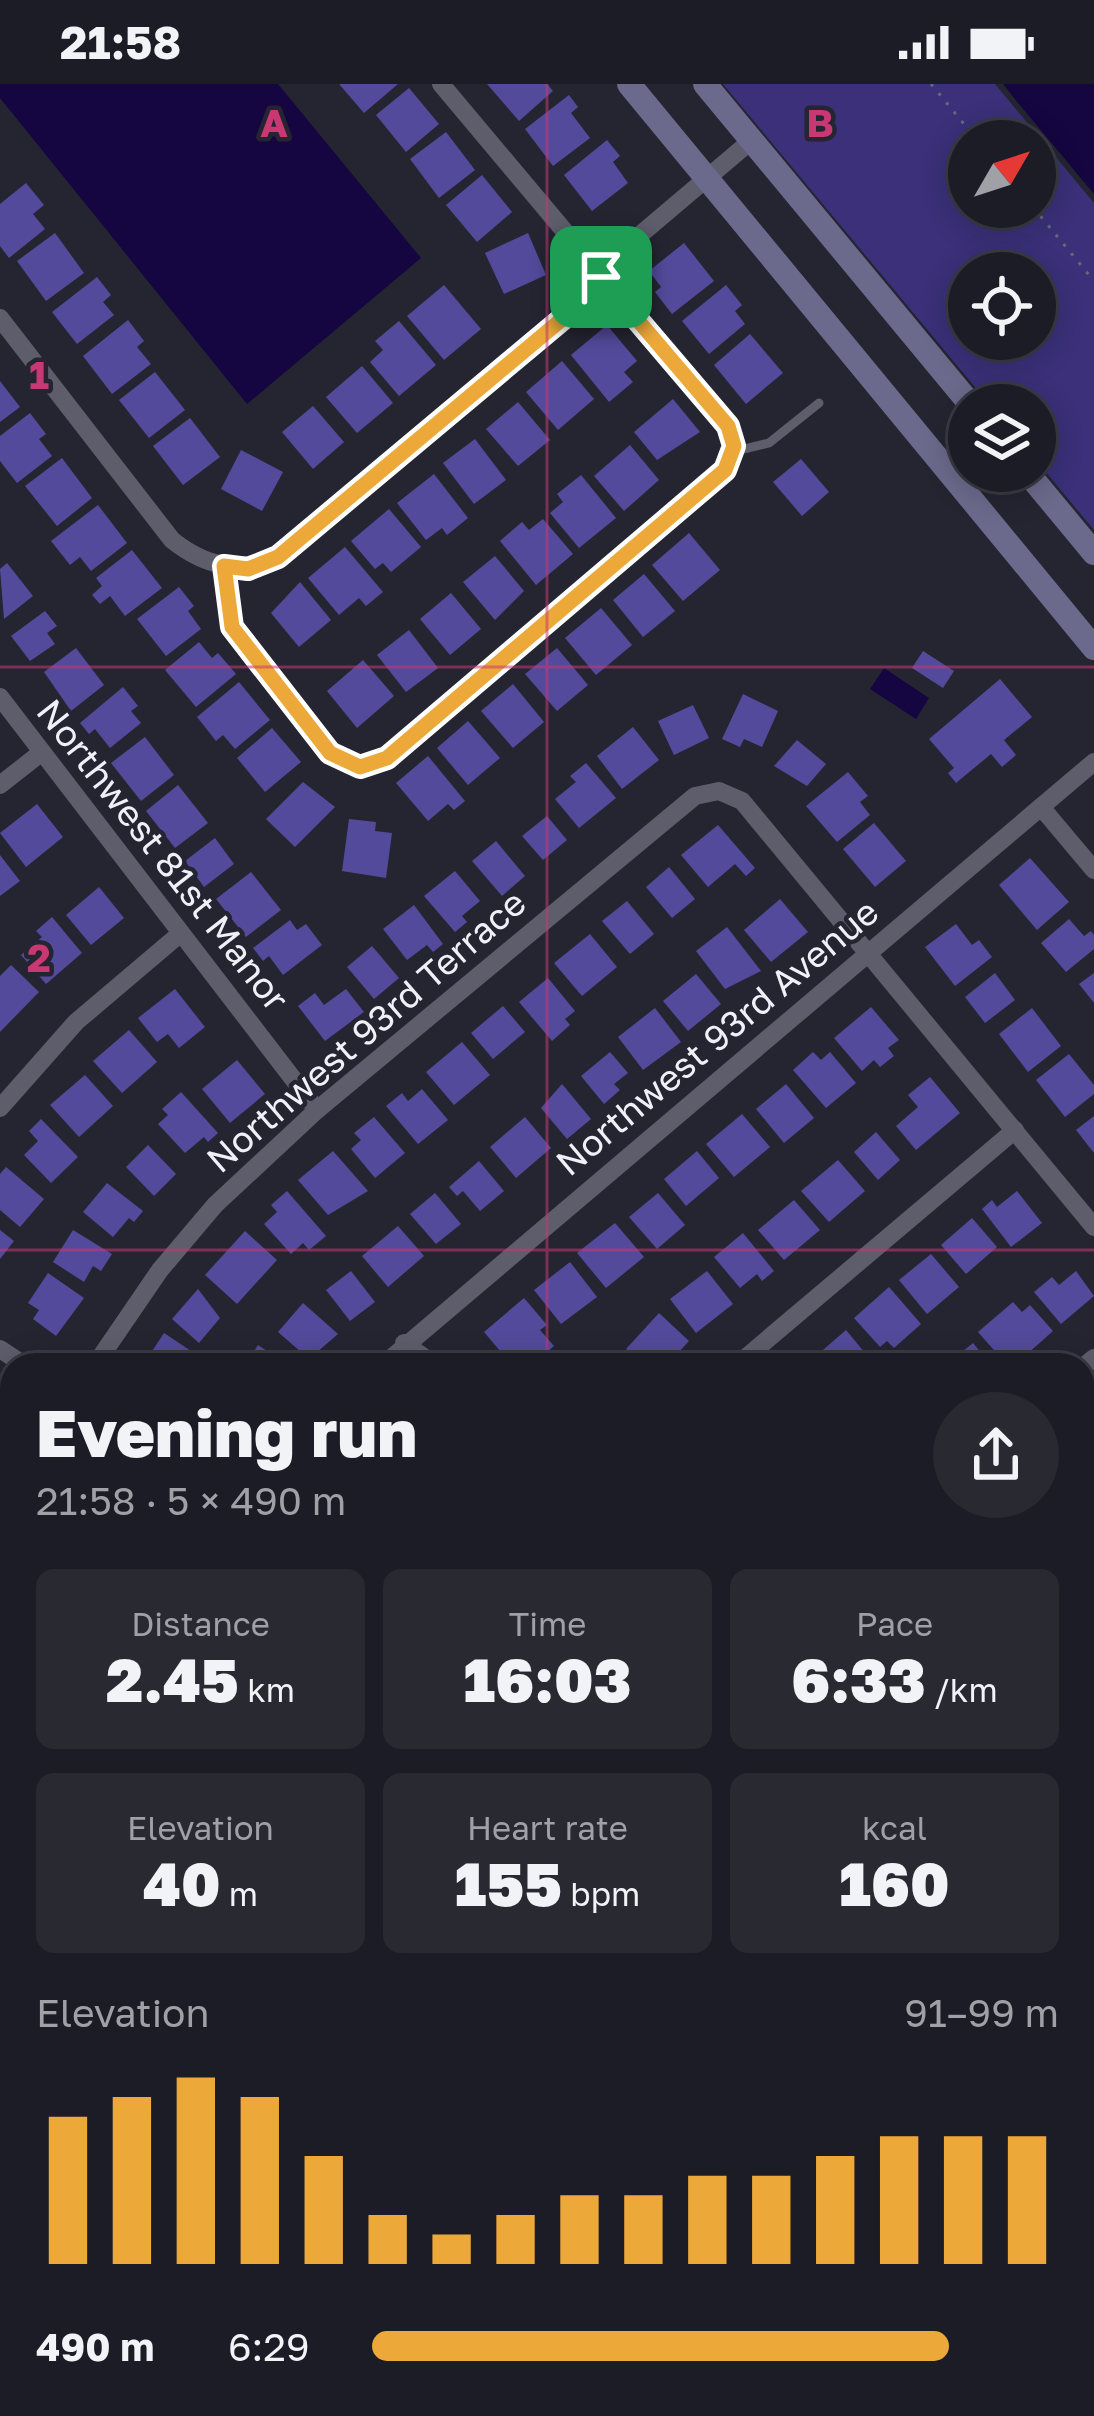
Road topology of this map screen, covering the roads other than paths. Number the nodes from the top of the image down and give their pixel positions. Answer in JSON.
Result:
{"nodes":[{"id":1,"x":441,"y":84,"type":"edge"},
{"id":2,"x":629,"y":84,"type":"edge"},
{"id":3,"x":706,"y":84,"type":"edge"},
{"id":4,"x":752,"y":140,"type":"junction"},
{"id":5,"x":706,"y":177,"type":"junction"},
{"id":6,"x":601,"y":277,"type":"junction"},
{"id":7,"x":0,"y":318,"type":"edge"},
{"id":8,"x":954,"y":384,"type":"edge"},
{"id":9,"x":819,"y":403,"type":"dead end"},
{"id":10,"x":733,"y":449,"type":"junction"},
{"id":11,"x":1043,"y":492,"type":"edge"},
{"id":12,"x":1094,"y":554,"type":"edge"},
{"id":13,"x":224,"y":566,"type":"junction"},
{"id":14,"x":1094,"y":648,"type":"edge"},
{"id":15,"x":0,"y":697,"type":"edge"},
{"id":16,"x":42,"y":752,"type":"junction"},
{"id":17,"x":1094,"y":762,"type":"edge"},
{"id":18,"x":0,"y":785,"type":"edge"},
{"id":19,"x":1041,"y":807,"type":"junction"},
{"id":20,"x":1094,"y":870,"type":"edge"},
{"id":21,"x":182,"y":933,"type":"junction"},
{"id":22,"x":866,"y":954,"type":"junction"},
{"id":23,"x":0,"y":1108,"type":"edge"},
{"id":24,"x":317,"y":1110,"type":"junction"},
{"id":25,"x":1015,"y":1130,"type":"junction"},
{"id":26,"x":1094,"y":1227,"type":"edge"},
{"id":27,"x":404,"y":1343,"type":"junction"},
{"id":28,"x":103,"y":1353,"type":"edge"},
{"id":29,"x":394,"y":1353,"type":"edge"},
{"id":30,"x":418,"y":1353,"type":"edge"},
{"id":31,"x":751,"y":1353,"type":"edge"}],
"edges":[{"from":1,"to":6,"type":"street"},
{"from":2,"to":5,"type":"main road"},
{"from":3,"to":4,"type":"main road"},
{"from":4,"to":5,"type":"street"},
{"from":4,"to":8,"type":"main road"},
{"from":5,"to":6,"type":"street"},
{"from":5,"to":14,"type":"main road"},
{"from":6,"to":10,"type":"street"},
{"from":6,"to":13,"type":"street"},
{"from":7,"to":13,"type":"street"},
{"from":9,"to":10,"type":"lane"},
{"from":10,"to":13,"type":"street"},
{"from":11,"to":12,"type":"main road"},
{"from":15,"to":16,"type":"street","name":"Northwest 81st Manor"},
{"from":16,"to":18,"type":"street"},
{"from":16,"to":21,"type":"street","name":"Northwest 81st Manor"},
{"from":17,"to":19,"type":"street","name":"Northwest 93rd Avenue"},
{"from":19,"to":20,"type":"street"},
{"from":19,"to":22,"type":"street","name":"Northwest 93rd Avenue"},
{"from":21,"to":23,"type":"street"},
{"from":21,"to":24,"type":"street","name":"Northwest 81st Manor"},
{"from":22,"to":24,"type":"street","name":"Northwest 93rd Terrace"},
{"from":22,"to":25,"type":"street"},
{"from":22,"to":27,"type":"street","name":"Northwest 93rd Avenue"},
{"from":24,"to":28,"type":"street","name":"Northwest 93rd Terrace"},
{"from":25,"to":26,"type":"street"},
{"from":25,"to":31,"type":"street"},
{"from":27,"to":29,"type":"street","name":"Northwest 93rd Avenue"},
{"from":27,"to":30,"type":"street"}]}
